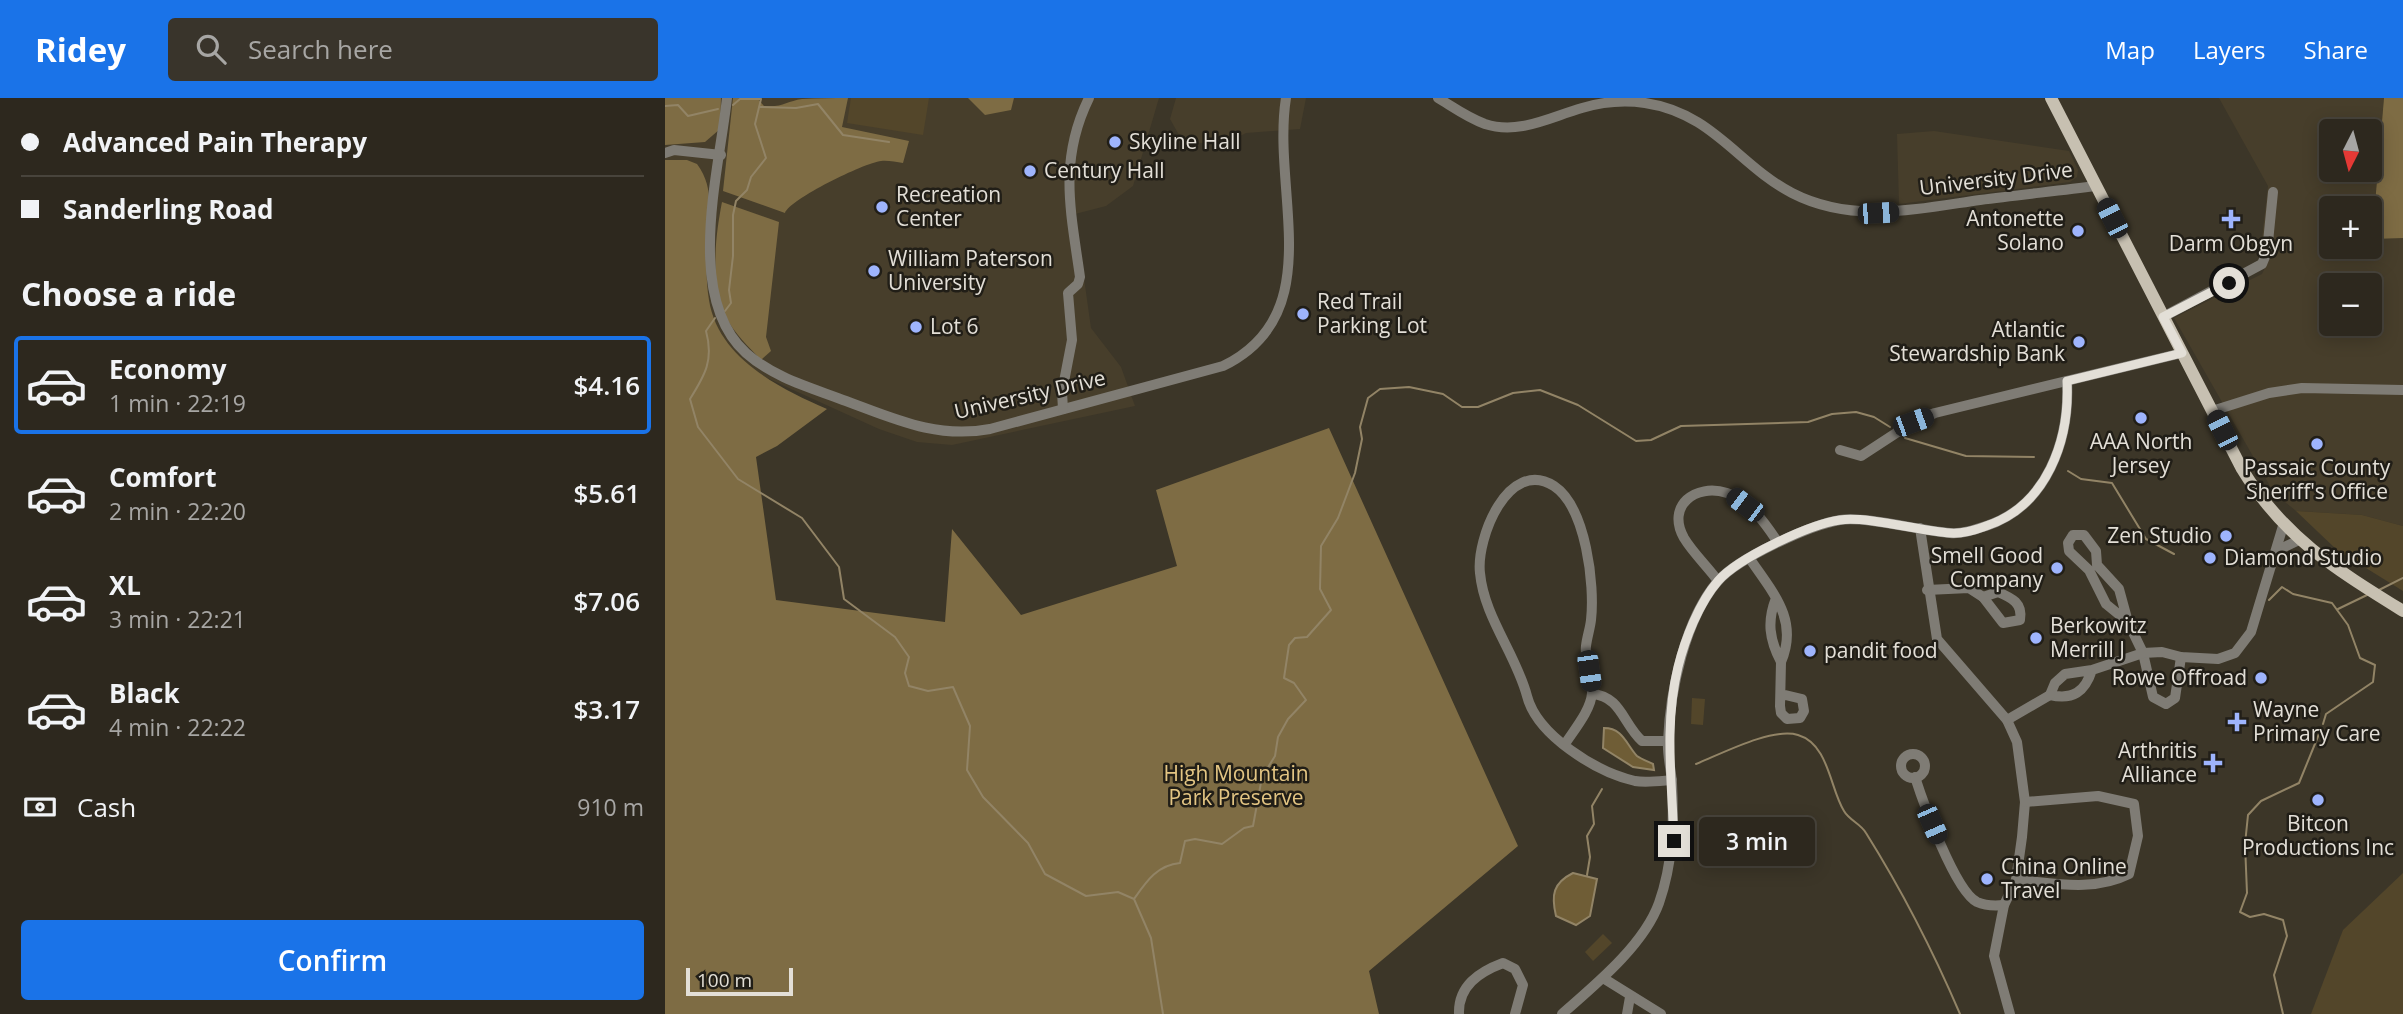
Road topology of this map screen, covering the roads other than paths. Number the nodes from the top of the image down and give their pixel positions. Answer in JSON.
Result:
{"nodes":[{"id":1,"x":727,"y":98,"type":"edge"},
{"id":2,"x":1089,"y":98,"type":"edge"},
{"id":3,"x":1286,"y":98,"type":"edge"},
{"id":4,"x":1438,"y":98,"type":"edge"},
{"id":5,"x":2051,"y":98,"type":"edge"},
{"id":6,"x":665,"y":153,"type":"edge"},
{"id":7,"x":721,"y":155,"type":"junction"},
{"id":8,"x":2096,"y":186,"type":"junction"},
{"id":9,"x":2273,"y":192,"type":"dead end"},
{"id":10,"x":2163,"y":317,"type":"junction"},
{"id":11,"x":2182,"y":353,"type":"junction"},
{"id":12,"x":2067,"y":381,"type":"junction"},
{"id":13,"x":2403,"y":390,"type":"edge"},
{"id":14,"x":1063,"y":409,"type":"junction"},
{"id":15,"x":2212,"y":411,"type":"junction"},
{"id":16,"x":1840,"y":450,"type":"dead end"},
{"id":17,"x":2283,"y":526,"type":"junction"},
{"id":18,"x":1920,"y":528,"type":"junction"},
{"id":19,"x":2299,"y":540,"type":"junction"},
{"id":20,"x":1777,"y":541,"type":"junction"},
{"id":21,"x":2276,"y":551,"type":"junction"},
{"id":22,"x":1750,"y":559,"type":"junction"},
{"id":23,"x":1718,"y":580,"type":"junction"},
{"id":24,"x":1927,"y":590,"type":"junction"},
{"id":25,"x":1983,"y":597,"type":"dead end"},
{"id":26,"x":1776,"y":598,"type":"junction"},
{"id":27,"x":2403,"y":611,"type":"edge"},
{"id":28,"x":2128,"y":622,"type":"junction"},
{"id":29,"x":2143,"y":653,"type":"junction"},
{"id":30,"x":2181,"y":657,"type":"junction"},
{"id":31,"x":1781,"y":662,"type":"junction"},
{"id":32,"x":2092,"y":670,"type":"junction"},
{"id":33,"x":1592,"y":694,"type":"junction"},
{"id":34,"x":1781,"y":694,"type":"dead end"},
{"id":35,"x":2050,"y":695,"type":"junction"},
{"id":36,"x":2007,"y":720,"type":"junction"},
{"id":37,"x":1668,"y":741,"type":"junction"},
{"id":38,"x":1565,"y":744,"type":"junction"},
{"id":39,"x":1915,"y":777,"type":"dead end"},
{"id":40,"x":1672,"y":780,"type":"junction"},
{"id":41,"x":2025,"y":802,"type":"junction"},
{"id":42,"x":2016,"y":880,"type":"junction"},
{"id":43,"x":2004,"y":905,"type":"junction"},
{"id":44,"x":1603,"y":978,"type":"junction"},
{"id":45,"x":1630,"y":997,"type":"junction"},
{"id":46,"x":1459,"y":1014,"type":"edge"},
{"id":47,"x":1515,"y":1014,"type":"edge"},
{"id":48,"x":1562,"y":1014,"type":"edge"},
{"id":49,"x":1627,"y":1014,"type":"edge"},
{"id":50,"x":1661,"y":1014,"type":"edge"},
{"id":51,"x":2010,"y":1014,"type":"edge"}],
"edges":[{"from":1,"to":7,"type":"street","name":"University Drive"},
{"from":2,"to":14,"type":"street"},
{"from":3,"to":14,"type":"street","name":"University Drive"},
{"from":4,"to":8,"type":"street","name":"University Drive"},
{"from":5,"to":8,"type":"main road"},
{"from":6,"to":7,"type":"street"},
{"from":7,"to":14,"type":"street","name":"University Drive"},
{"from":8,"to":10,"type":"main road"},
{"from":9,"to":10,"type":"street"},
{"from":10,"to":11,"type":"main road"},
{"from":11,"to":12,"type":"street"},
{"from":11,"to":15,"type":"main road"},
{"from":12,"to":16,"type":"street"},
{"from":12,"to":18,"type":"street"},
{"from":13,"to":15,"type":"street"},
{"from":15,"to":17,"type":"main road"},
{"from":17,"to":19,"type":"main road"},
{"from":17,"to":21,"type":"street"},
{"from":18,"to":20,"type":"street"},
{"from":18,"to":24,"type":"street"},
{"from":19,"to":21,"type":"street"},
{"from":19,"to":27,"type":"main road"},
{"from":20,"to":22,"type":"street"},
{"from":20,"to":23,"type":"street"},
{"from":21,"to":30,"type":"street"},
{"from":22,"to":23,"type":"street"},
{"from":22,"to":26,"type":"street"},
{"from":23,"to":37,"type":"street"},
{"from":24,"to":25,"type":"street"},
{"from":24,"to":36,"type":"street"},
{"from":26,"to":31,"type":"street"},
{"from":26,"to":31,"type":"street"},
{"from":28,"to":28,"type":"street"},
{"from":28,"to":29,"type":"street"},
{"from":29,"to":30,"type":"street"},
{"from":29,"to":30,"type":"street"},
{"from":29,"to":32,"type":"street"},
{"from":31,"to":34,"type":"street"},
{"from":32,"to":35,"type":"street"},
{"from":32,"to":35,"type":"street"},
{"from":33,"to":37,"type":"street"},
{"from":33,"to":38,"type":"street"},
{"from":33,"to":38,"type":"street"},
{"from":35,"to":36,"type":"street"},
{"from":36,"to":41,"type":"street"},
{"from":37,"to":40,"type":"street"},
{"from":38,"to":40,"type":"street"},
{"from":39,"to":43,"type":"street"},
{"from":40,"to":44,"type":"street"},
{"from":41,"to":42,"type":"street"},
{"from":41,"to":42,"type":"street"},
{"from":42,"to":43,"type":"street"},
{"from":43,"to":51,"type":"street"},
{"from":44,"to":45,"type":"street"},
{"from":44,"to":48,"type":"street"},
{"from":45,"to":49,"type":"street"},
{"from":45,"to":50,"type":"street"},
{"from":46,"to":47,"type":"street"}]}
